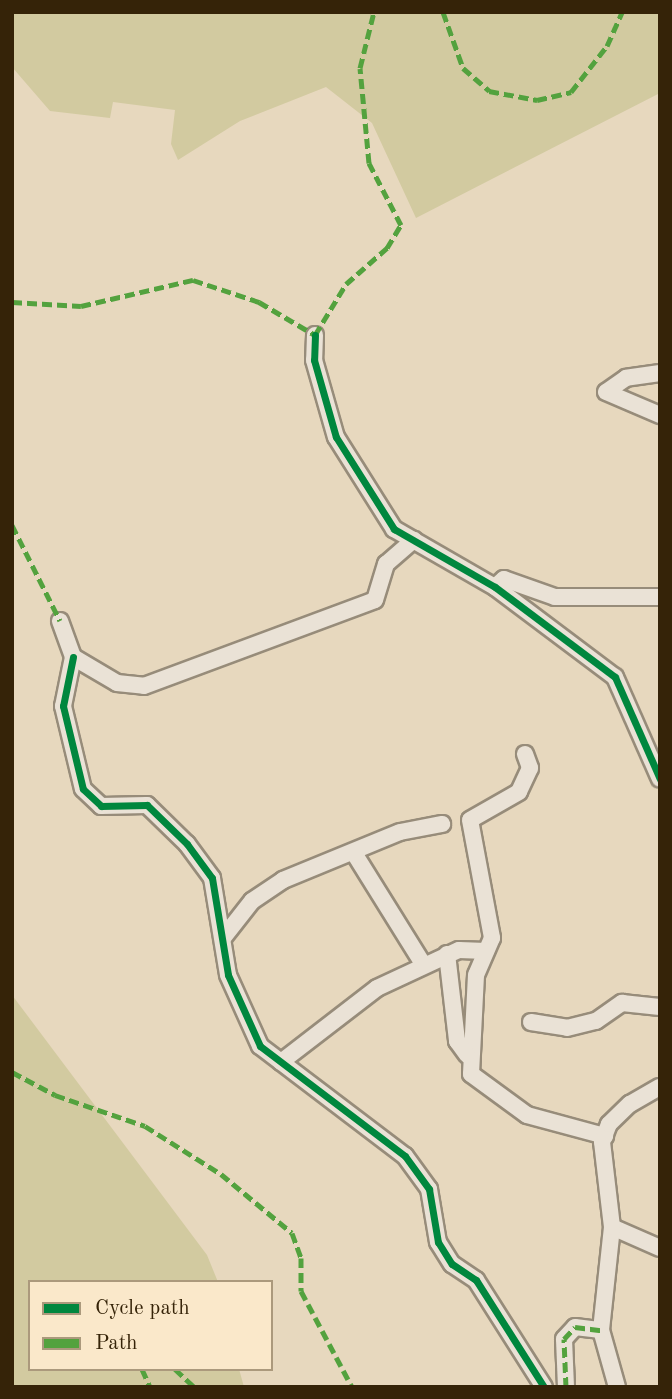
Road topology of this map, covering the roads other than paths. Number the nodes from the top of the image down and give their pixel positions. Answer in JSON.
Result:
{"nodes":[{"id":1,"x":315,"y":335,"type":"dead end"},
{"id":2,"x":660,"y":373,"type":"edge"},
{"id":3,"x":660,"y":415,"type":"edge"},
{"id":4,"x":414,"y":540,"type":"junction"},
{"id":5,"x":495,"y":587,"type":"junction"},
{"id":6,"x":660,"y":597,"type":"edge"},
{"id":7,"x":60,"y":621,"type":"dead end"},
{"id":8,"x":73,"y":657,"type":"junction"},
{"id":9,"x":525,"y":754,"type":"dead end"},
{"id":10,"x":660,"y":779,"type":"edge"},
{"id":11,"x":442,"y":824,"type":"dead end"},
{"id":12,"x":354,"y":853,"type":"junction"},
{"id":13,"x":223,"y":938,"type":"junction"},
{"id":14,"x":486,"y":951,"type":"junction"},
{"id":15,"x":447,"y":954,"type":"junction"},
{"id":16,"x":423,"y":964,"type":"junction"},
{"id":17,"x":660,"y":1007,"type":"edge"},
{"id":18,"x":531,"y":1022,"type":"dead end"},
{"id":19,"x":467,"y":1055,"type":"junction"},
{"id":20,"x":281,"y":1062,"type":"junction"},
{"id":21,"x":660,"y":1087,"type":"edge"},
{"id":22,"x":605,"y":1136,"type":"junction"},
{"id":23,"x":612,"y":1227,"type":"junction"},
{"id":24,"x":660,"y":1248,"type":"edge"},
{"id":25,"x":601,"y":1330,"type":"junction"},
{"id":26,"x":544,"y":1387,"type":"edge"},
{"id":27,"x":566,"y":1387,"type":"edge"},
{"id":28,"x":617,"y":1387,"type":"edge"}],
"edges":[{"from":1,"to":4,"type":"street"},
{"from":2,"to":3,"type":"street"},
{"from":4,"to":5,"type":"street"},
{"from":4,"to":8,"type":"street"},
{"from":5,"to":6,"type":"street"},
{"from":5,"to":10,"type":"street"},
{"from":7,"to":8,"type":"street"},
{"from":8,"to":13,"type":"street"},
{"from":9,"to":14,"type":"street"},
{"from":11,"to":12,"type":"street"},
{"from":12,"to":13,"type":"street"},
{"from":12,"to":16,"type":"street"},
{"from":13,"to":20,"type":"street"},
{"from":14,"to":15,"type":"street"},
{"from":14,"to":19,"type":"street"},
{"from":15,"to":16,"type":"street"},
{"from":15,"to":19,"type":"street"},
{"from":16,"to":20,"type":"street"},
{"from":17,"to":18,"type":"street"},
{"from":19,"to":22,"type":"street"},
{"from":20,"to":26,"type":"street"},
{"from":21,"to":22,"type":"street"},
{"from":22,"to":23,"type":"street"},
{"from":23,"to":24,"type":"street"},
{"from":23,"to":25,"type":"street"},
{"from":25,"to":27,"type":"street"},
{"from":25,"to":28,"type":"street"}]}
